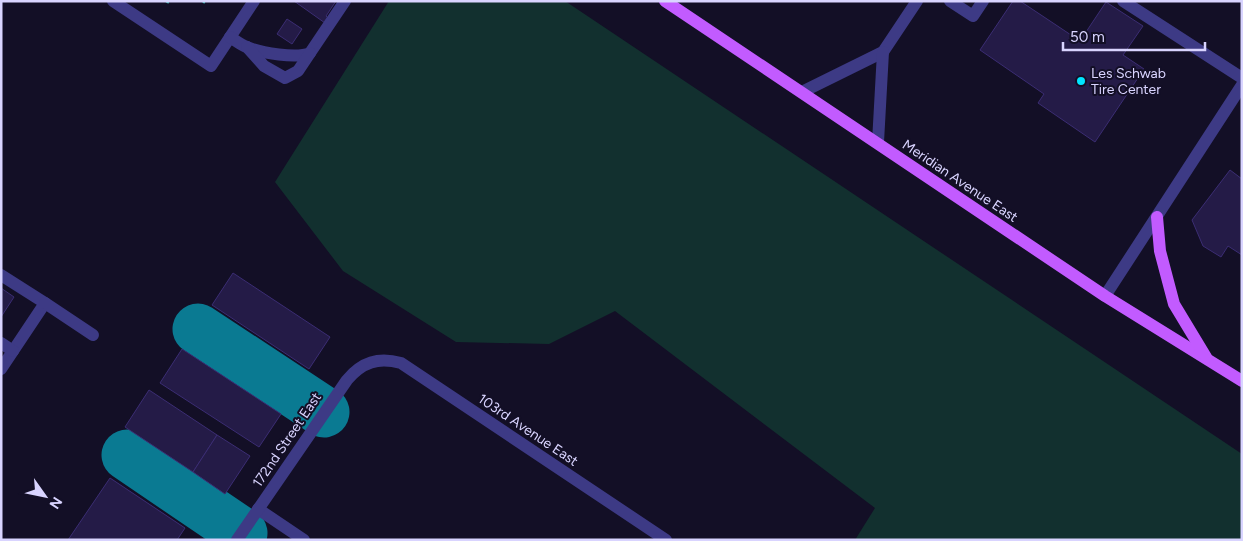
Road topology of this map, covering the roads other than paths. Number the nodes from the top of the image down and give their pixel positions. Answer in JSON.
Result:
{"nodes":[{"id":1,"x":113,"y":1,"type":"edge"},
{"id":2,"x":254,"y":1,"type":"edge"},
{"id":3,"x":344,"y":1,"type":"edge"},
{"id":4,"x":665,"y":1,"type":"edge"},
{"id":5,"x":917,"y":1,"type":"edge"},
{"id":6,"x":950,"y":1,"type":"edge"},
{"id":7,"x":983,"y":1,"type":"edge"},
{"id":8,"x":1123,"y":1,"type":"edge"},
{"id":9,"x":230,"y":37,"type":"junction"},
{"id":10,"x":247,"y":47,"type":"junction"},
{"id":11,"x":883,"y":52,"type":"junction"},
{"id":12,"x":310,"y":53,"type":"junction"},
{"id":13,"x":1242,"y":78,"type":"edge"},
{"id":14,"x":1242,"y":85,"type":"edge"},
{"id":15,"x":802,"y":92,"type":"junction"},
{"id":16,"x":878,"y":142,"type":"junction"},
{"id":17,"x":1156,"y":217,"type":"junction"},
{"id":18,"x":1,"y":275,"type":"edge"},
{"id":19,"x":1105,"y":296,"type":"junction"},
{"id":20,"x":45,"y":304,"type":"junction"},
{"id":21,"x":93,"y":335,"type":"dead end"},
{"id":22,"x":1,"y":343,"type":"edge"},
{"id":23,"x":13,"y":351,"type":"junction"},
{"id":24,"x":1207,"y":359,"type":"junction"},
{"id":25,"x":369,"y":363,"type":"joint"},
{"id":26,"x":1,"y":368,"type":"edge"},
{"id":27,"x":1242,"y":381,"type":"edge"},
{"id":28,"x":258,"y":509,"type":"junction"},
{"id":29,"x":237,"y":540,"type":"edge"},
{"id":30,"x":304,"y":540,"type":"edge"},
{"id":31,"x":666,"y":540,"type":"edge"}],
"edges":[{"from":1,"to":9,"type":"street"},
{"from":2,"to":9,"type":"street"},
{"from":3,"to":12,"type":"street"},
{"from":4,"to":15,"type":"main road","name":"Meridian Avenue East"},
{"from":5,"to":11,"type":"street"},
{"from":6,"to":7,"type":"street"},
{"from":8,"to":13,"type":"street"},
{"from":9,"to":10,"type":"street"},
{"from":10,"to":12,"type":"street"},
{"from":10,"to":12,"type":"street"},
{"from":11,"to":15,"type":"street"},
{"from":11,"to":16,"type":"street"},
{"from":14,"to":17,"type":"street"},
{"from":15,"to":16,"type":"main road","name":"Meridian Avenue East"},
{"from":16,"to":19,"type":"main road","name":"Meridian Avenue East"},
{"from":17,"to":19,"type":"street"},
{"from":17,"to":24,"type":"main road"},
{"from":18,"to":20,"type":"street"},
{"from":19,"to":24,"type":"main road","name":"Meridian Avenue East"},
{"from":20,"to":21,"type":"street"},
{"from":20,"to":23,"type":"street"},
{"from":22,"to":23,"type":"street"},
{"from":23,"to":26,"type":"street"},
{"from":24,"to":27,"type":"main road","name":"Meridian Avenue East"},
{"from":25,"to":28,"type":"street","name":"172nd Street East"},
{"from":25,"to":31,"type":"street","name":"103rd Avenue East"},
{"from":28,"to":29,"type":"street","name":"172nd Street East"},
{"from":28,"to":30,"type":"street"}]}
